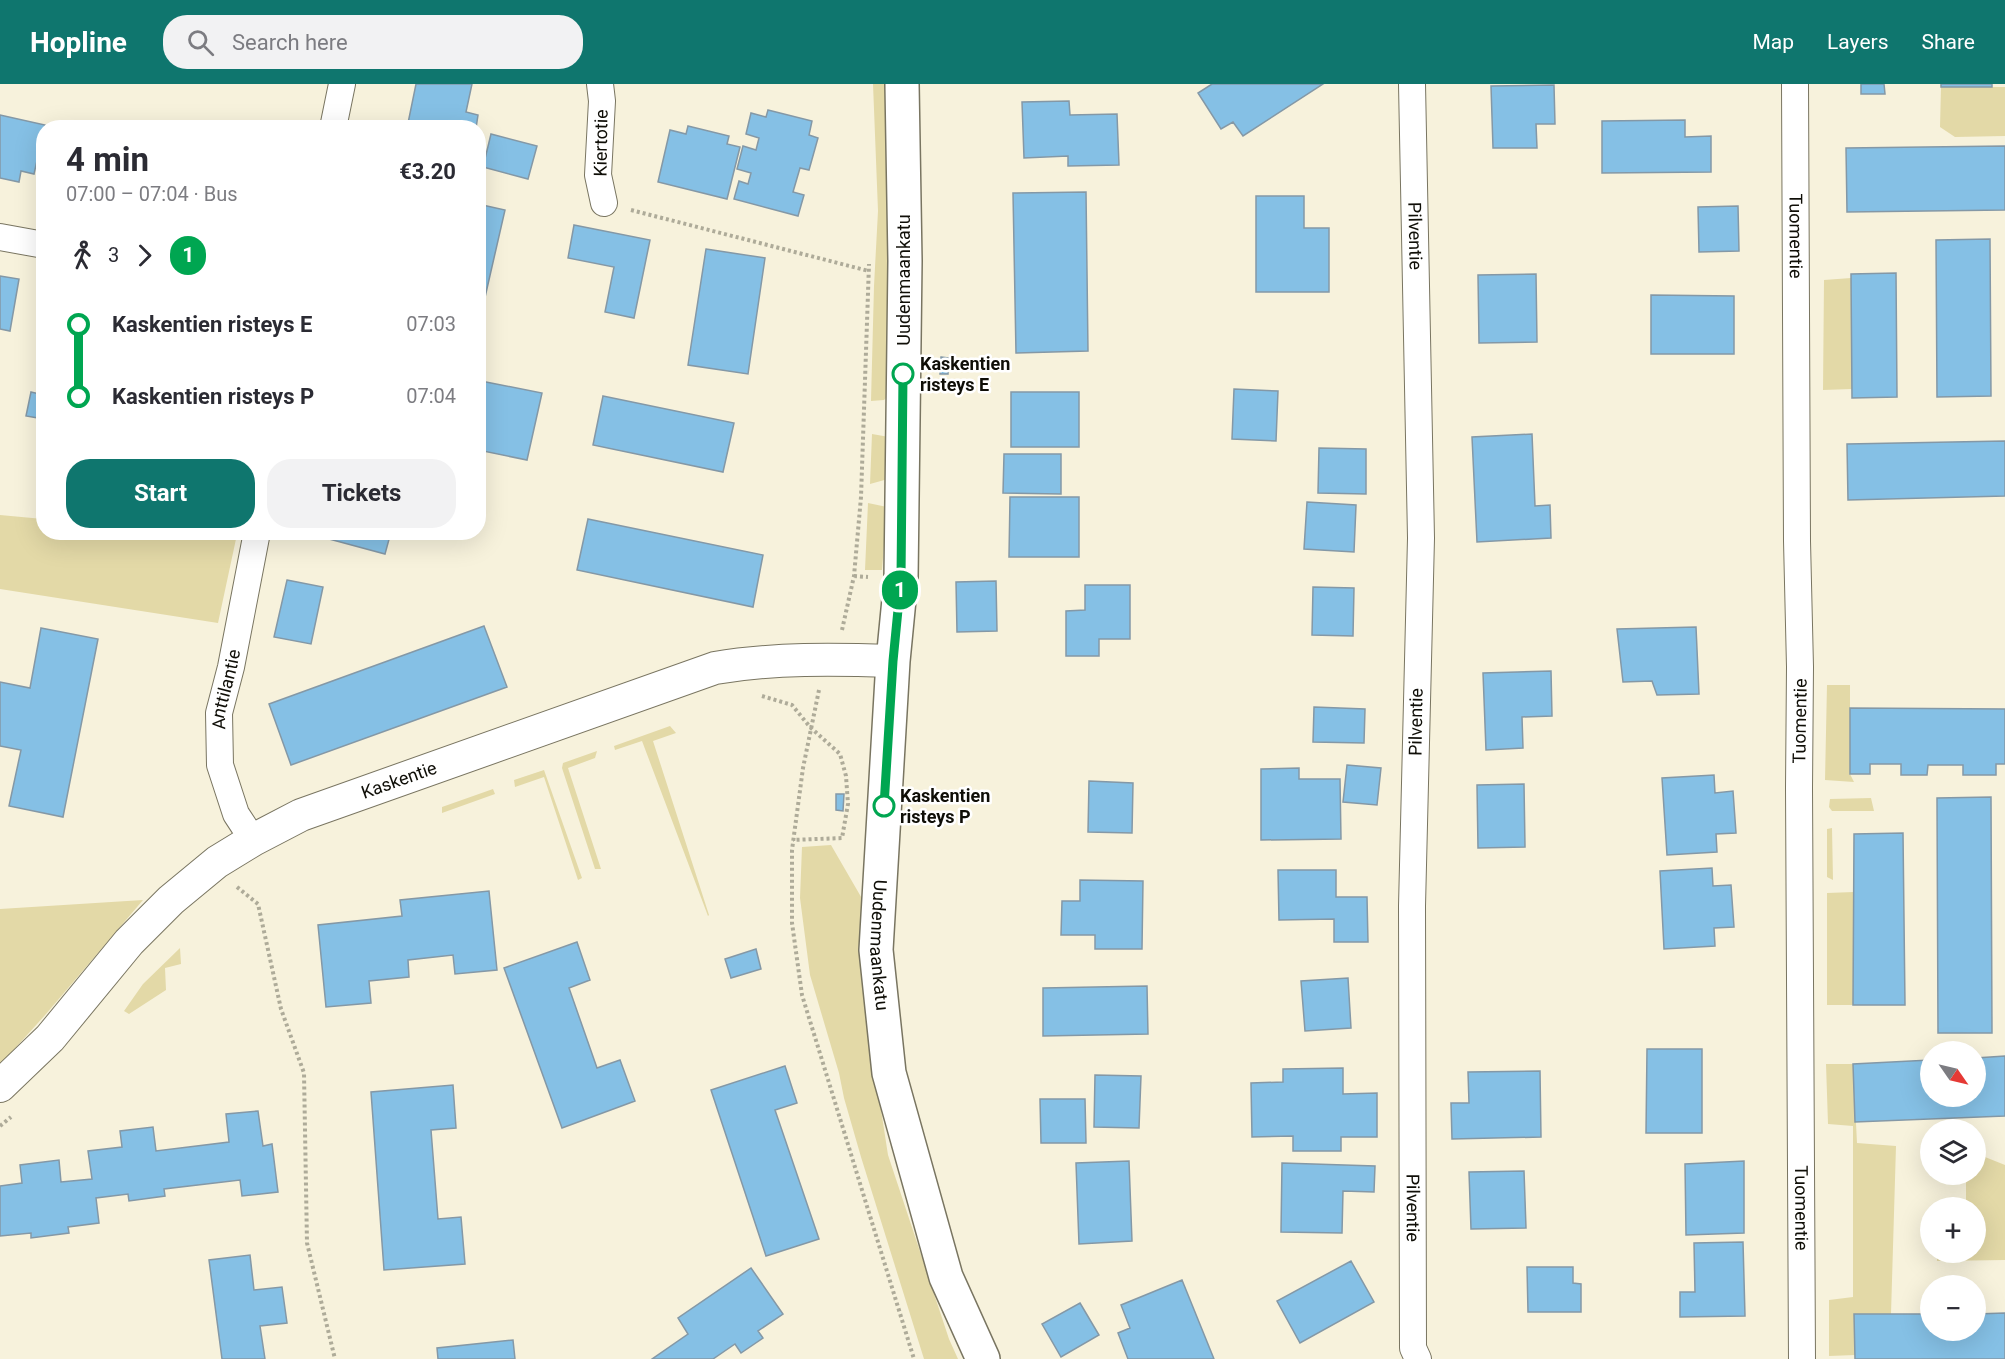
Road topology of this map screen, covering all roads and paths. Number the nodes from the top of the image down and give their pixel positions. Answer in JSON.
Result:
{"nodes":[{"id":1,"x":342,"y":84,"type":"edge"},
{"id":2,"x":600,"y":84,"type":"edge"},
{"id":3,"x":902,"y":84,"type":"edge"},
{"id":4,"x":1412,"y":84,"type":"edge"},
{"id":5,"x":1795,"y":84,"type":"edge"},
{"id":6,"x":335,"y":120,"type":"edge"},
{"id":7,"x":604,"y":203,"type":"joint"},
{"id":8,"x":0,"y":237,"type":"edge"},
{"id":9,"x":36,"y":244,"type":"edge"},
{"id":10,"x":869,"y":261,"type":"dead end"},
{"id":11,"x":869,"y":271,"type":"junction"},
{"id":12,"x":255,"y":540,"type":"edge"},
{"id":13,"x":831,"y":659,"type":"junction"},
{"id":14,"x":893,"y":661,"type":"junction"},
{"id":15,"x":759,"y":695,"type":"dead end"},
{"id":16,"x":810,"y":727,"type":"junction"},
{"id":17,"x":253,"y":840,"type":"junction"},
{"id":18,"x":793,"y":840,"type":"junction"},
{"id":19,"x":244,"y":880,"type":"dead end"},
{"id":20,"x":0,"y":1086,"type":"edge"},
{"id":21,"x":19,"y":1111,"type":"dead end"},
{"id":22,"x":0,"y":1126,"type":"edge"},
{"id":23,"x":335,"y":1359,"type":"edge"},
{"id":24,"x":914,"y":1359,"type":"edge"},
{"id":25,"x":983,"y":1359,"type":"edge"},
{"id":26,"x":1418,"y":1359,"type":"edge"},
{"id":27,"x":1802,"y":1359,"type":"edge"}],
"edges":[{"from":1,"to":6,"type":"street"},
{"from":2,"to":7,"type":"street","name":"Kiertotie"},
{"from":3,"to":14,"type":"main road","name":"Uudenmaankatu"},
{"from":4,"to":26,"type":"street","name":"Pilventie"},
{"from":5,"to":27,"type":"street","name":"Tuomentie"},
{"from":7,"to":11,"type":"path"},
{"from":8,"to":9,"type":"street"},
{"from":10,"to":11,"type":"path"},
{"from":11,"to":13,"type":"path"},
{"from":12,"to":17,"type":"street","name":"Anttilantie"},
{"from":13,"to":14,"type":"street","name":"Kaskentie"},
{"from":13,"to":16,"type":"path"},
{"from":13,"to":17,"type":"street","name":"Kaskentie"},
{"from":14,"to":25,"type":"main road","name":"Uudenmaankatu"},
{"from":15,"to":16,"type":"path"},
{"from":16,"to":18,"type":"path"},
{"from":16,"to":18,"type":"path"},
{"from":17,"to":20,"type":"street","name":"Kaskentie"},
{"from":18,"to":24,"type":"path"},
{"from":19,"to":23,"type":"path"},
{"from":21,"to":22,"type":"path"}]}
